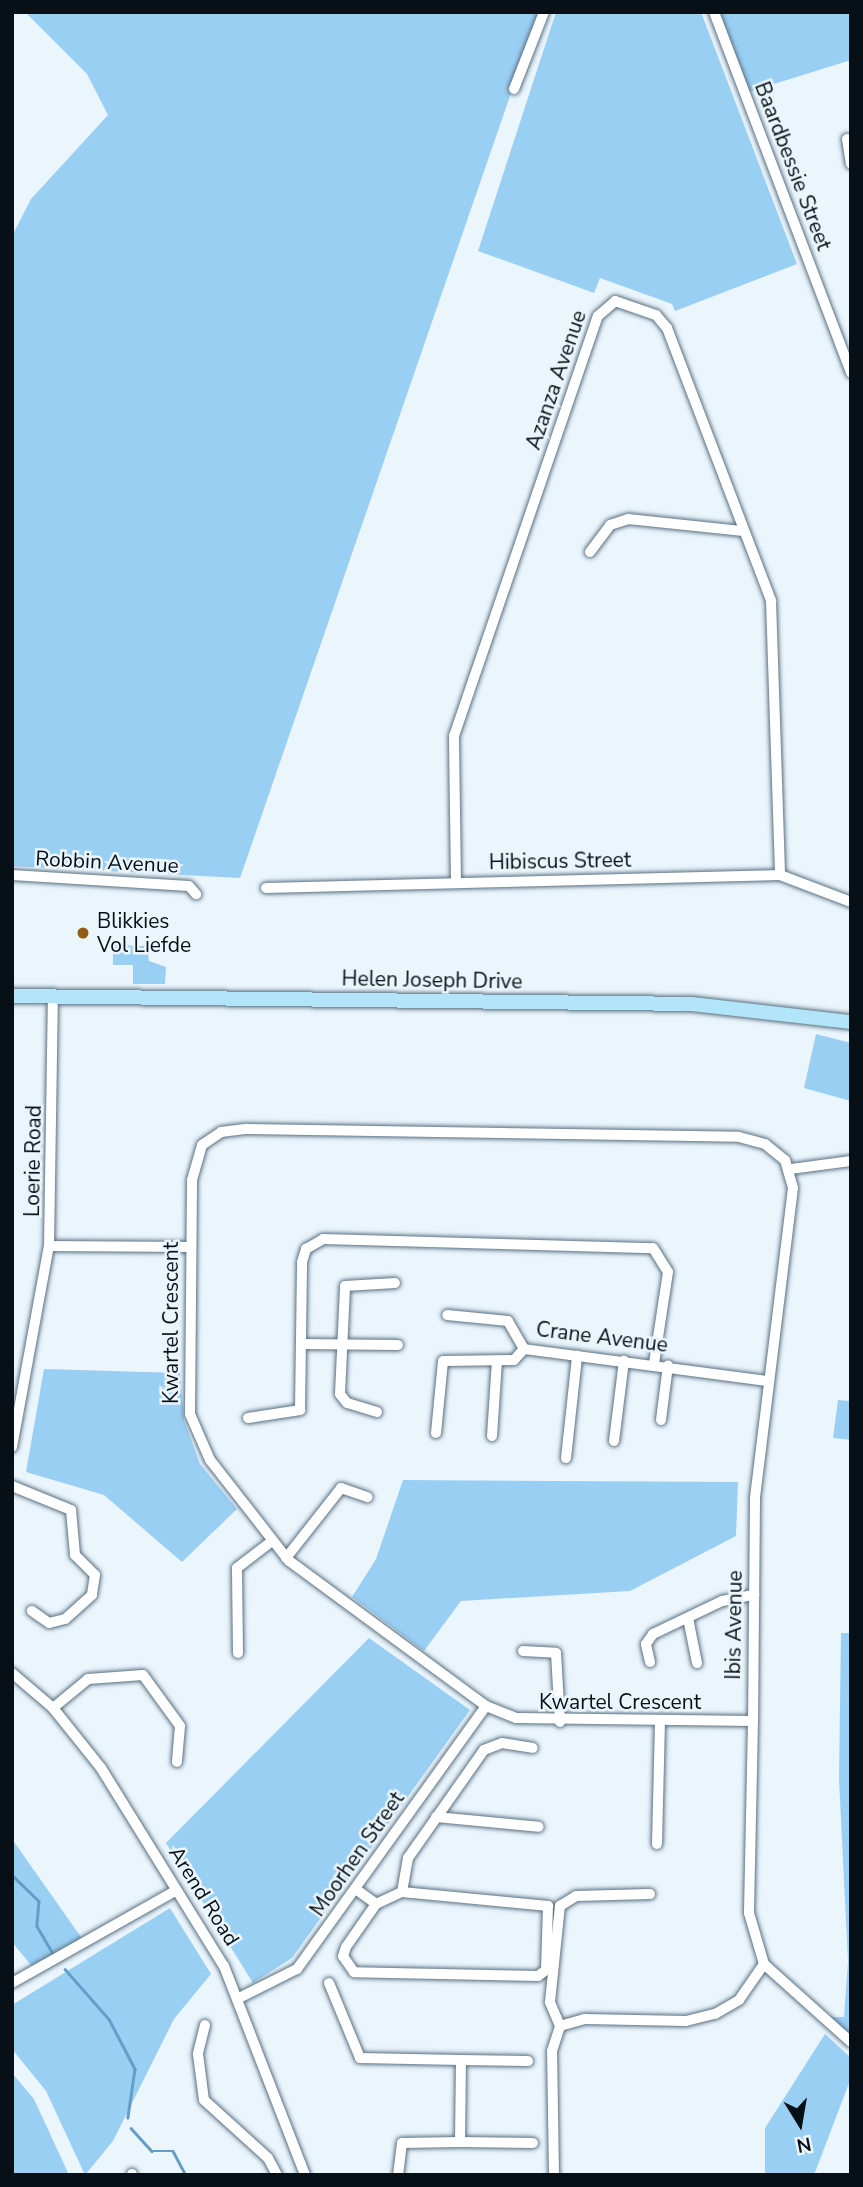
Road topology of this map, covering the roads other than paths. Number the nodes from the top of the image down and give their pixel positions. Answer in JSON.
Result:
{"nodes":[{"id":1,"x":544,"y":12,"type":"edge"},
{"id":2,"x":714,"y":12,"type":"edge"},
{"id":3,"x":514,"y":89,"type":"dead end"},
{"id":4,"x":847,"y":138,"type":"dead end"},
{"id":5,"x":851,"y":164,"type":"edge"},
{"id":6,"x":851,"y":373,"type":"edge"},
{"id":7,"x":743,"y":531,"type":"junction"},
{"id":8,"x":590,"y":552,"type":"dead end"},
{"id":9,"x":12,"y":875,"type":"edge"},
{"id":10,"x":780,"y":875,"type":"junction"},
{"id":11,"x":456,"y":883,"type":"junction"},
{"id":12,"x":266,"y":888,"type":"dead end"},
{"id":13,"x":196,"y":894,"type":"dead end"},
{"id":14,"x":851,"y":902,"type":"edge"},
{"id":15,"x":12,"y":996,"type":"edge"},
{"id":16,"x":53,"y":998,"type":"junction"},
{"id":17,"x":851,"y":1023,"type":"edge"},
{"id":18,"x":851,"y":1161,"type":"edge"},
{"id":19,"x":791,"y":1169,"type":"junction"},
{"id":20,"x":50,"y":1246,"type":"junction"},
{"id":21,"x":190,"y":1247,"type":"junction"},
{"id":22,"x":395,"y":1283,"type":"dead end"},
{"id":23,"x":447,"y":1315,"type":"dead end"},
{"id":24,"x":301,"y":1344,"type":"junction"},
{"id":25,"x":342,"y":1345,"type":"junction"},
{"id":26,"x":398,"y":1345,"type":"dead end"},
{"id":27,"x":524,"y":1349,"type":"junction"},
{"id":28,"x":577,"y":1356,"type":"junction"},
{"id":29,"x":497,"y":1360,"type":"junction"},
{"id":30,"x":624,"y":1361,"type":"junction"},
{"id":31,"x":654,"y":1363,"type":"junction"},
{"id":32,"x":668,"y":1365,"type":"junction"},
{"id":33,"x":768,"y":1381,"type":"junction"},
{"id":34,"x":377,"y":1412,"type":"dead end"},
{"id":35,"x":248,"y":1418,"type":"dead end"},
{"id":36,"x":661,"y":1420,"type":"dead end"},
{"id":37,"x":436,"y":1433,"type":"dead end"},
{"id":38,"x":492,"y":1436,"type":"dead end"},
{"id":39,"x":614,"y":1441,"type":"dead end"},
{"id":40,"x":12,"y":1447,"type":"edge"},
{"id":41,"x":566,"y":1458,"type":"dead end"},
{"id":42,"x":12,"y":1486,"type":"edge"},
{"id":43,"x":367,"y":1497,"type":"dead end"},
{"id":44,"x":272,"y":1541,"type":"junction"},
{"id":45,"x":286,"y":1558,"type":"junction"},
{"id":46,"x":754,"y":1595,"type":"junction"},
{"id":47,"x":32,"y":1611,"type":"dead end"},
{"id":48,"x":688,"y":1618,"type":"junction"},
{"id":49,"x":523,"y":1651,"type":"dead end"},
{"id":50,"x":239,"y":1653,"type":"dead end"},
{"id":51,"x":650,"y":1662,"type":"dead end"},
{"id":52,"x":697,"y":1663,"type":"dead end"},
{"id":53,"x":12,"y":1673,"type":"edge"},
{"id":54,"x":486,"y":1706,"type":"junction"},
{"id":55,"x":53,"y":1709,"type":"junction"},
{"id":56,"x":753,"y":1721,"type":"junction"},
{"id":57,"x":560,"y":1722,"type":"junction"},
{"id":58,"x":660,"y":1722,"type":"junction"},
{"id":59,"x":533,"y":1748,"type":"dead end"},
{"id":60,"x":177,"y":1762,"type":"dead end"},
{"id":61,"x":436,"y":1817,"type":"junction"},
{"id":62,"x":539,"y":1827,"type":"dead end"},
{"id":63,"x":657,"y":1844,"type":"dead end"},
{"id":64,"x":177,"y":1890,"type":"junction"},
{"id":65,"x":357,"y":1890,"type":"junction"},
{"id":66,"x":402,"y":1892,"type":"junction"},
{"id":67,"x":650,"y":1894,"type":"dead end"},
{"id":68,"x":376,"y":1904,"type":"junction"},
{"id":69,"x":764,"y":1964,"type":"junction"},
{"id":70,"x":12,"y":1983,"type":"edge"},
{"id":71,"x":329,"y":1983,"type":"dead end"},
{"id":72,"x":239,"y":1998,"type":"junction"},
{"id":73,"x":205,"y":2025,"type":"dead end"},
{"id":74,"x":560,"y":2026,"type":"junction"},
{"id":75,"x":851,"y":2042,"type":"edge"},
{"id":76,"x":461,"y":2060,"type":"junction"},
{"id":77,"x":528,"y":2061,"type":"dead end"},
{"id":78,"x":460,"y":2142,"type":"junction"},
{"id":79,"x":533,"y":2143,"type":"dead end"},
{"id":80,"x":278,"y":2175,"type":"edge"},
{"id":81,"x":305,"y":2175,"type":"edge"},
{"id":82,"x":398,"y":2175,"type":"edge"},
{"id":83,"x":554,"y":2175,"type":"edge"}],
"edges":[{"from":1,"to":3,"type":"street"},
{"from":2,"to":6,"type":"street","name":"Baardbessie Street"},
{"from":4,"to":5,"type":"street"},
{"from":7,"to":8,"type":"street"},
{"from":7,"to":10,"type":"street","name":"Azanza Avenue"},
{"from":7,"to":11,"type":"street","name":"Azanza Avenue"},
{"from":9,"to":13,"type":"street","name":"Robbin Avenue"},
{"from":10,"to":11,"type":"street","name":"Hibiscus Street"},
{"from":10,"to":14,"type":"street","name":"Hibiscus Street"},
{"from":11,"to":12,"type":"street","name":"Hibiscus Street"},
{"from":15,"to":16,"type":"street","name":"Helen Joseph Drive"},
{"from":16,"to":17,"type":"street","name":"Helen Joseph Drive"},
{"from":16,"to":20,"type":"street","name":"Loerie Road"},
{"from":18,"to":19,"type":"street"},
{"from":19,"to":21,"type":"street","name":"Kwartel Crescent"},
{"from":19,"to":33,"type":"street","name":"Ibis Avenue"},
{"from":20,"to":21,"type":"street"},
{"from":20,"to":40,"type":"street","name":"Loerie Road"},
{"from":21,"to":44,"type":"street","name":"Kwartel Crescent"},
{"from":22,"to":25,"type":"street"},
{"from":23,"to":27,"type":"street","name":"Crane Avenue"},
{"from":24,"to":25,"type":"street"},
{"from":24,"to":31,"type":"street"},
{"from":24,"to":35,"type":"street"},
{"from":25,"to":26,"type":"street"},
{"from":25,"to":34,"type":"street"},
{"from":27,"to":28,"type":"street","name":"Crane Avenue"},
{"from":27,"to":29,"type":"street"},
{"from":28,"to":30,"type":"street","name":"Crane Avenue"},
{"from":28,"to":41,"type":"street"},
{"from":29,"to":37,"type":"street"},
{"from":29,"to":38,"type":"street"},
{"from":30,"to":31,"type":"street","name":"Crane Avenue"},
{"from":30,"to":39,"type":"street"},
{"from":31,"to":32,"type":"street","name":"Crane Avenue"},
{"from":32,"to":33,"type":"street","name":"Crane Avenue"},
{"from":32,"to":36,"type":"street"},
{"from":33,"to":46,"type":"street","name":"Ibis Avenue"},
{"from":42,"to":47,"type":"street"},
{"from":43,"to":45,"type":"street"},
{"from":44,"to":45,"type":"street","name":"Kwartel Crescent"},
{"from":44,"to":50,"type":"street"},
{"from":45,"to":54,"type":"street","name":"Kwartel Crescent"},
{"from":46,"to":48,"type":"street"},
{"from":46,"to":56,"type":"street","name":"Ibis Avenue"},
{"from":48,"to":51,"type":"street"},
{"from":48,"to":52,"type":"street"},
{"from":49,"to":57,"type":"street"},
{"from":53,"to":55,"type":"street","name":"Arend Road"},
{"from":54,"to":57,"type":"street","name":"Kwartel Crescent"},
{"from":54,"to":65,"type":"street","name":"Moorhen Street"},
{"from":55,"to":60,"type":"street"},
{"from":55,"to":64,"type":"street","name":"Arend Road"},
{"from":56,"to":58,"type":"street","name":"Kwartel Crescent"},
{"from":56,"to":69,"type":"street","name":"Ibis Avenue"},
{"from":57,"to":58,"type":"street","name":"Kwartel Crescent"},
{"from":58,"to":63,"type":"street"},
{"from":59,"to":61,"type":"street"},
{"from":61,"to":62,"type":"street"},
{"from":61,"to":66,"type":"street"},
{"from":64,"to":70,"type":"street"},
{"from":64,"to":72,"type":"street","name":"Arend Road"},
{"from":65,"to":68,"type":"street"},
{"from":65,"to":72,"type":"street","name":"Moorhen Street"},
{"from":66,"to":68,"type":"street"},
{"from":66,"to":68,"type":"street"},
{"from":67,"to":74,"type":"street"},
{"from":69,"to":74,"type":"street"},
{"from":69,"to":75,"type":"street"},
{"from":71,"to":76,"type":"street"},
{"from":72,"to":81,"type":"street","name":"Arend Road"},
{"from":73,"to":80,"type":"street"},
{"from":74,"to":83,"type":"street"},
{"from":76,"to":77,"type":"street"},
{"from":76,"to":78,"type":"street"},
{"from":78,"to":79,"type":"street"},
{"from":78,"to":82,"type":"street"}]}
